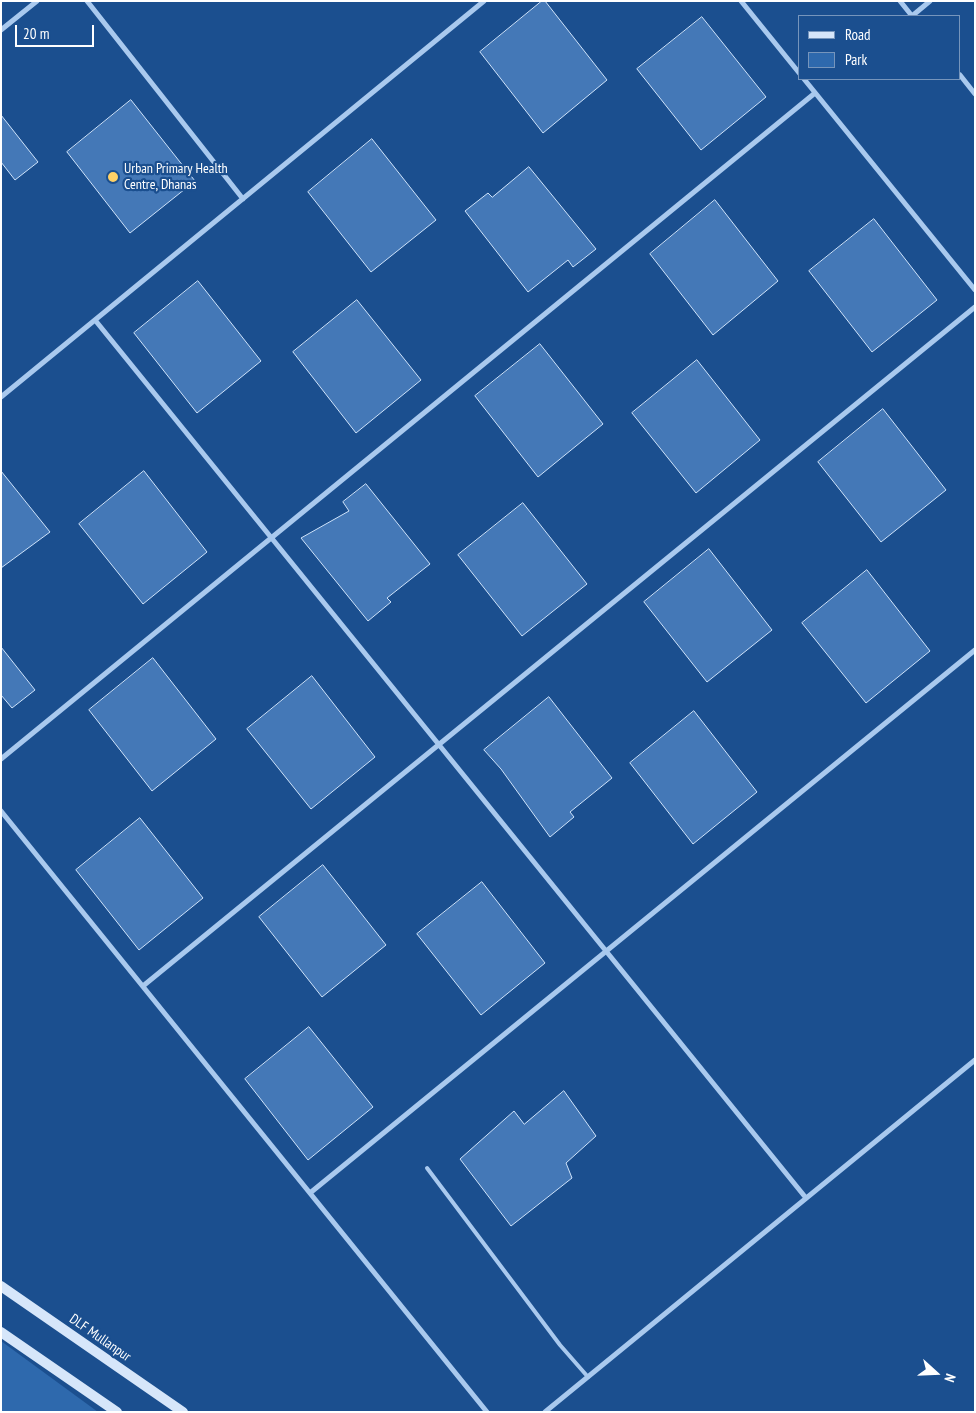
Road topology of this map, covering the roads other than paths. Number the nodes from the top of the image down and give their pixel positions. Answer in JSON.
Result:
{"nodes":[{"id":1,"x":37,"y":1,"type":"edge"},
{"id":2,"x":87,"y":1,"type":"edge"},
{"id":3,"x":484,"y":1,"type":"edge"},
{"id":4,"x":741,"y":1,"type":"edge"},
{"id":5,"x":900,"y":1,"type":"edge"},
{"id":6,"x":930,"y":1,"type":"edge"},
{"id":7,"x":911,"y":15,"type":"edge"},
{"id":8,"x":913,"y":15,"type":"edge"},
{"id":9,"x":1,"y":30,"type":"edge"},
{"id":10,"x":798,"y":72,"type":"edge"},
{"id":11,"x":961,"y":76,"type":"edge"},
{"id":12,"x":805,"y":80,"type":"edge"},
{"id":13,"x":815,"y":92,"type":"junction"},
{"id":14,"x":975,"y":94,"type":"edge"},
{"id":15,"x":242,"y":199,"type":"junction"},
{"id":16,"x":975,"y":290,"type":"edge"},
{"id":17,"x":975,"y":307,"type":"edge"},
{"id":18,"x":95,"y":320,"type":"junction"},
{"id":19,"x":1,"y":397,"type":"edge"},
{"id":20,"x":272,"y":538,"type":"junction"},
{"id":21,"x":975,"y":650,"type":"edge"},
{"id":22,"x":439,"y":745,"type":"junction"},
{"id":23,"x":1,"y":759,"type":"edge"},
{"id":24,"x":1,"y":811,"type":"edge"},
{"id":25,"x":606,"y":951,"type":"junction"},
{"id":26,"x":143,"y":986,"type":"junction"},
{"id":27,"x":975,"y":1060,"type":"edge"},
{"id":28,"x":427,"y":1168,"type":"dead end"},
{"id":29,"x":310,"y":1193,"type":"junction"},
{"id":30,"x":806,"y":1198,"type":"junction"},
{"id":31,"x":1,"y":1286,"type":"edge"},
{"id":32,"x":1,"y":1332,"type":"edge"},
{"id":33,"x":588,"y":1377,"type":"junction"},
{"id":34,"x":117,"y":1412,"type":"edge"},
{"id":35,"x":183,"y":1412,"type":"edge"},
{"id":36,"x":487,"y":1412,"type":"edge"},
{"id":37,"x":545,"y":1412,"type":"edge"}],
"edges":[{"from":1,"to":9,"type":"street"},
{"from":2,"to":15,"type":"street"},
{"from":3,"to":15,"type":"street"},
{"from":4,"to":10,"type":"street"},
{"from":5,"to":7,"type":"street"},
{"from":6,"to":8,"type":"street"},
{"from":11,"to":14,"type":"street"},
{"from":12,"to":13,"type":"street"},
{"from":13,"to":16,"type":"street"},
{"from":13,"to":20,"type":"street"},
{"from":15,"to":18,"type":"street"},
{"from":17,"to":22,"type":"street"},
{"from":18,"to":19,"type":"street"},
{"from":18,"to":20,"type":"street"},
{"from":20,"to":22,"type":"street"},
{"from":20,"to":23,"type":"street"},
{"from":21,"to":25,"type":"street"},
{"from":22,"to":25,"type":"street"},
{"from":22,"to":26,"type":"street"},
{"from":24,"to":26,"type":"street"},
{"from":25,"to":29,"type":"street"},
{"from":25,"to":30,"type":"street"},
{"from":26,"to":29,"type":"street"},
{"from":27,"to":30,"type":"street"},
{"from":28,"to":33,"type":"lane"},
{"from":29,"to":36,"type":"street"},
{"from":30,"to":33,"type":"street"},
{"from":31,"to":35,"type":"main road","name":"DLF Mullanpur"},
{"from":32,"to":34,"type":"main road"},
{"from":33,"to":37,"type":"street"}]}
